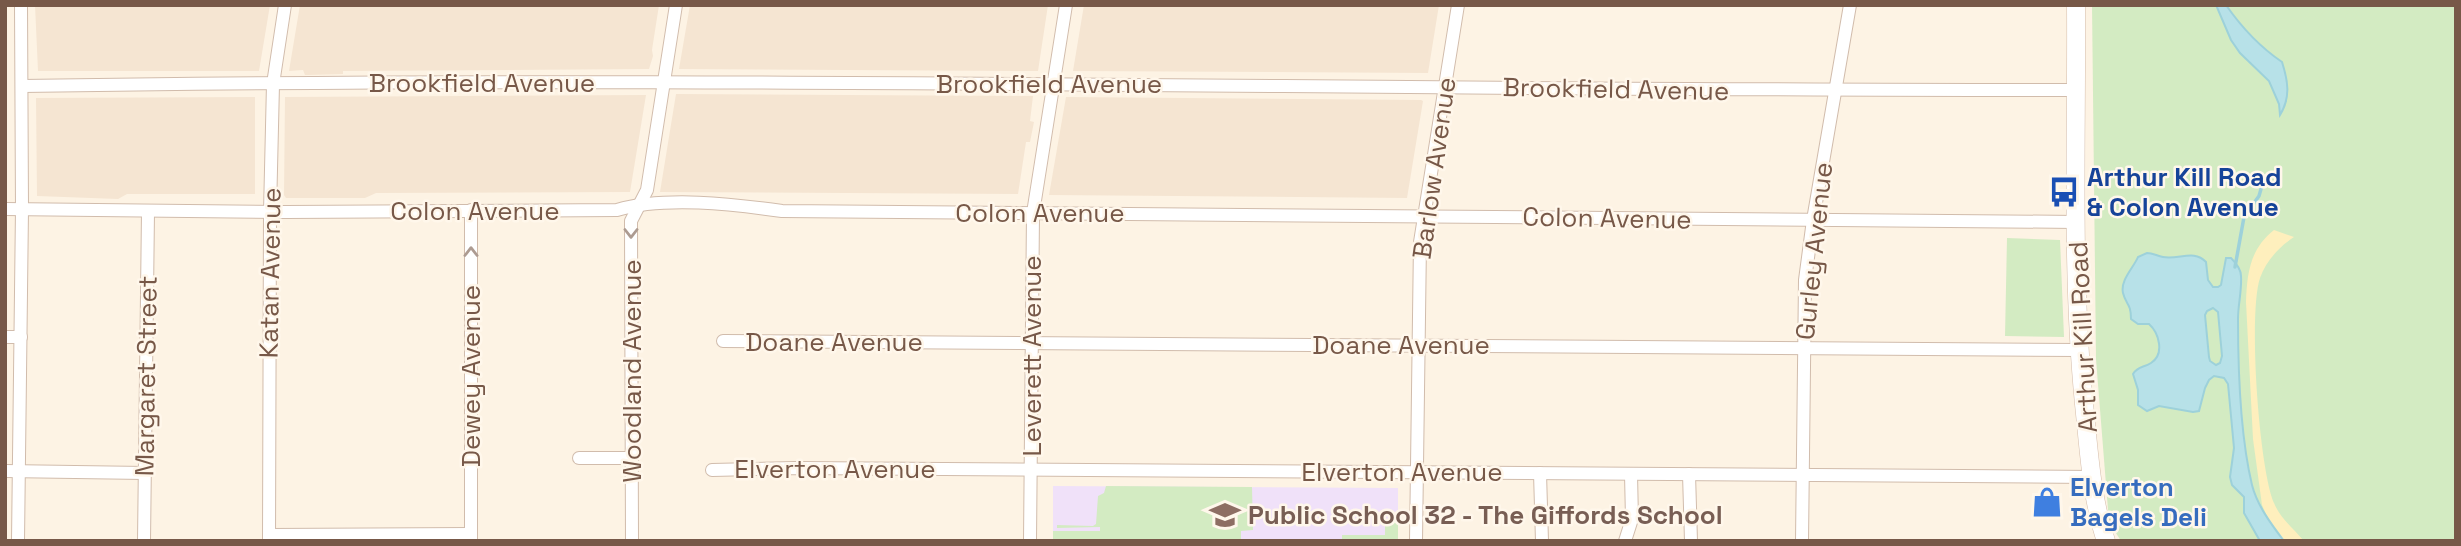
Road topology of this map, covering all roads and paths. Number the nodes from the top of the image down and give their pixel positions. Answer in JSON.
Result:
{"nodes":[{"id":1,"x":21,"y":5,"type":"edge"},
{"id":2,"x":285,"y":5,"type":"edge"},
{"id":3,"x":676,"y":5,"type":"edge"},
{"id":4,"x":1066,"y":5,"type":"edge"},
{"id":5,"x":1458,"y":5,"type":"edge"},
{"id":6,"x":1850,"y":5,"type":"edge"},
{"id":7,"x":2076,"y":5,"type":"edge"},
{"id":8,"x":664,"y":82,"type":"junction"},
{"id":9,"x":273,"y":84,"type":"junction"},
{"id":10,"x":1053,"y":84,"type":"junction"},
{"id":11,"x":22,"y":86,"type":"junction"},
{"id":12,"x":1445,"y":87,"type":"junction"},
{"id":13,"x":2077,"y":90,"type":"junction"},
{"id":14,"x":1835,"y":91,"type":"junction"},
{"id":15,"x":640,"y":204,"type":"junction"},
{"id":16,"x":5,"y":209,"type":"edge"},
{"id":17,"x":22,"y":209,"type":"junction"},
{"id":18,"x":471,"y":210,"type":"junction"},
{"id":19,"x":148,"y":212,"type":"junction"},
{"id":20,"x":270,"y":212,"type":"junction"},
{"id":21,"x":1033,"y":213,"type":"junction"},
{"id":22,"x":1423,"y":216,"type":"junction"},
{"id":23,"x":1813,"y":220,"type":"junction"},
{"id":24,"x":2077,"y":222,"type":"junction"},
{"id":25,"x":5,"y":337,"type":"edge"},
{"id":26,"x":21,"y":337,"type":"junction"},
{"id":27,"x":723,"y":341,"type":"dead end"},
{"id":28,"x":1031,"y":342,"type":"junction"},
{"id":29,"x":1417,"y":346,"type":"junction"},
{"id":30,"x":1803,"y":348,"type":"junction"},
{"id":31,"x":2079,"y":350,"type":"junction"},
{"id":32,"x":579,"y":458,"type":"dead end"},
{"id":33,"x":632,"y":458,"type":"junction"},
{"id":34,"x":1031,"y":469,"type":"junction"},
{"id":35,"x":712,"y":470,"type":"dead end"},
{"id":36,"x":12,"y":471,"type":"edge"},
{"id":37,"x":1416,"y":472,"type":"junction"},
{"id":38,"x":145,"y":473,"type":"junction"},
{"id":39,"x":1540,"y":473,"type":"junction"},
{"id":40,"x":1631,"y":474,"type":"junction"},
{"id":41,"x":1689,"y":474,"type":"junction"},
{"id":42,"x":1803,"y":477,"type":"junction"},
{"id":43,"x":2092,"y":477,"type":"junction"},
{"id":44,"x":269,"y":538,"type":"edge"},
{"id":45,"x":471,"y":538,"type":"edge"},
{"id":46,"x":18,"y":541,"type":"edge"},
{"id":47,"x":144,"y":541,"type":"edge"},
{"id":48,"x":632,"y":541,"type":"edge"},
{"id":49,"x":1030,"y":541,"type":"edge"},
{"id":50,"x":1416,"y":541,"type":"edge"},
{"id":51,"x":1542,"y":541,"type":"edge"},
{"id":52,"x":1625,"y":541,"type":"edge"},
{"id":53,"x":1691,"y":541,"type":"edge"},
{"id":54,"x":1802,"y":541,"type":"edge"},
{"id":55,"x":2106,"y":541,"type":"edge"}],
"edges":[{"from":1,"to":11,"type":"street"},
{"from":2,"to":9,"type":"street","name":"Katan Avenue"},
{"from":3,"to":8,"type":"street","name":"Woodland Avenue"},
{"from":4,"to":10,"type":"street","name":"Leverett Avenue"},
{"from":5,"to":12,"type":"street","name":"Barlow Avenue"},
{"from":6,"to":14,"type":"street","name":"Gurley Avenue"},
{"from":7,"to":13,"type":"street","name":"Arthur Kill Road"},
{"from":8,"to":9,"type":"street","name":"Brookfield Avenue"},
{"from":8,"to":10,"type":"street","name":"Brookfield Avenue"},
{"from":8,"to":15,"type":"street","name":"Woodland Avenue"},
{"from":9,"to":11,"type":"street","name":"Brookfield Avenue"},
{"from":9,"to":20,"type":"street","name":"Katan Avenue"},
{"from":10,"to":12,"type":"street","name":"Brookfield Avenue"},
{"from":10,"to":21,"type":"street","name":"Leverett Avenue"},
{"from":11,"to":17,"type":"street"},
{"from":12,"to":14,"type":"street","name":"Brookfield Avenue"},
{"from":12,"to":22,"type":"street","name":"Barlow Avenue"},
{"from":13,"to":14,"type":"street","name":"Brookfield Avenue"},
{"from":13,"to":24,"type":"street","name":"Arthur Kill Road"},
{"from":14,"to":23,"type":"street","name":"Gurley Avenue"},
{"from":15,"to":18,"type":"street","name":"Colon Avenue"},
{"from":15,"to":21,"type":"street","name":"Colon Avenue"},
{"from":15,"to":33,"type":"street","name":"Woodland Avenue","one_way":true},
{"from":16,"to":17,"type":"street","name":"Colon Avenue"},
{"from":17,"to":19,"type":"street","name":"Colon Avenue"},
{"from":17,"to":26,"type":"street"},
{"from":18,"to":20,"type":"street","name":"Colon Avenue"},
{"from":45,"to":18,"type":"street","name":"Dewey Avenue","one_way":true},
{"from":19,"to":20,"type":"street","name":"Colon Avenue"},
{"from":19,"to":38,"type":"street","name":"Margaret Street"},
{"from":20,"to":44,"type":"street","name":"Katan Avenue"},
{"from":21,"to":22,"type":"street","name":"Colon Avenue"},
{"from":21,"to":28,"type":"street","name":"Leverett Avenue"},
{"from":22,"to":23,"type":"street","name":"Colon Avenue"},
{"from":22,"to":29,"type":"street","name":"Barlow Avenue"},
{"from":23,"to":24,"type":"street","name":"Colon Avenue"},
{"from":23,"to":30,"type":"street","name":"Gurley Avenue"},
{"from":24,"to":31,"type":"street","name":"Arthur Kill Road"},
{"from":25,"to":26,"type":"street"},
{"from":26,"to":36,"type":"street"},
{"from":27,"to":28,"type":"street","name":"Doane Avenue"},
{"from":28,"to":29,"type":"street","name":"Doane Avenue"},
{"from":28,"to":34,"type":"street","name":"Leverett Avenue"},
{"from":29,"to":30,"type":"street","name":"Doane Avenue"},
{"from":29,"to":37,"type":"street","name":"Barlow Avenue"},
{"from":30,"to":31,"type":"street","name":"Doane Avenue"},
{"from":30,"to":42,"type":"street","name":"Gurley Avenue"},
{"from":31,"to":43,"type":"street","name":"Arthur Kill Road"},
{"from":32,"to":33,"type":"street"},
{"from":33,"to":48,"type":"street","name":"Woodland Avenue"},
{"from":34,"to":35,"type":"street","name":"Elverton Avenue"},
{"from":34,"to":37,"type":"street","name":"Elverton Avenue"},
{"from":34,"to":49,"type":"street","name":"Leverett Avenue"},
{"from":36,"to":38,"type":"street"},
{"from":36,"to":46,"type":"street"},
{"from":37,"to":39,"type":"street","name":"Elverton Avenue"},
{"from":37,"to":50,"type":"street","name":"Barlow Avenue"},
{"from":38,"to":47,"type":"street","name":"Margaret Street"},
{"from":39,"to":40,"type":"street","name":"Elverton Avenue"},
{"from":39,"to":51,"type":"street"},
{"from":40,"to":41,"type":"street","name":"Elverton Avenue"},
{"from":40,"to":52,"type":"street"},
{"from":41,"to":42,"type":"street","name":"Elverton Avenue"},
{"from":41,"to":53,"type":"street"},
{"from":42,"to":43,"type":"street","name":"Elverton Avenue"},
{"from":42,"to":54,"type":"street","name":"Gurley Avenue"},
{"from":43,"to":55,"type":"street","name":"Arthur Kill Road"},
{"from":44,"to":45,"type":"street"}]}
